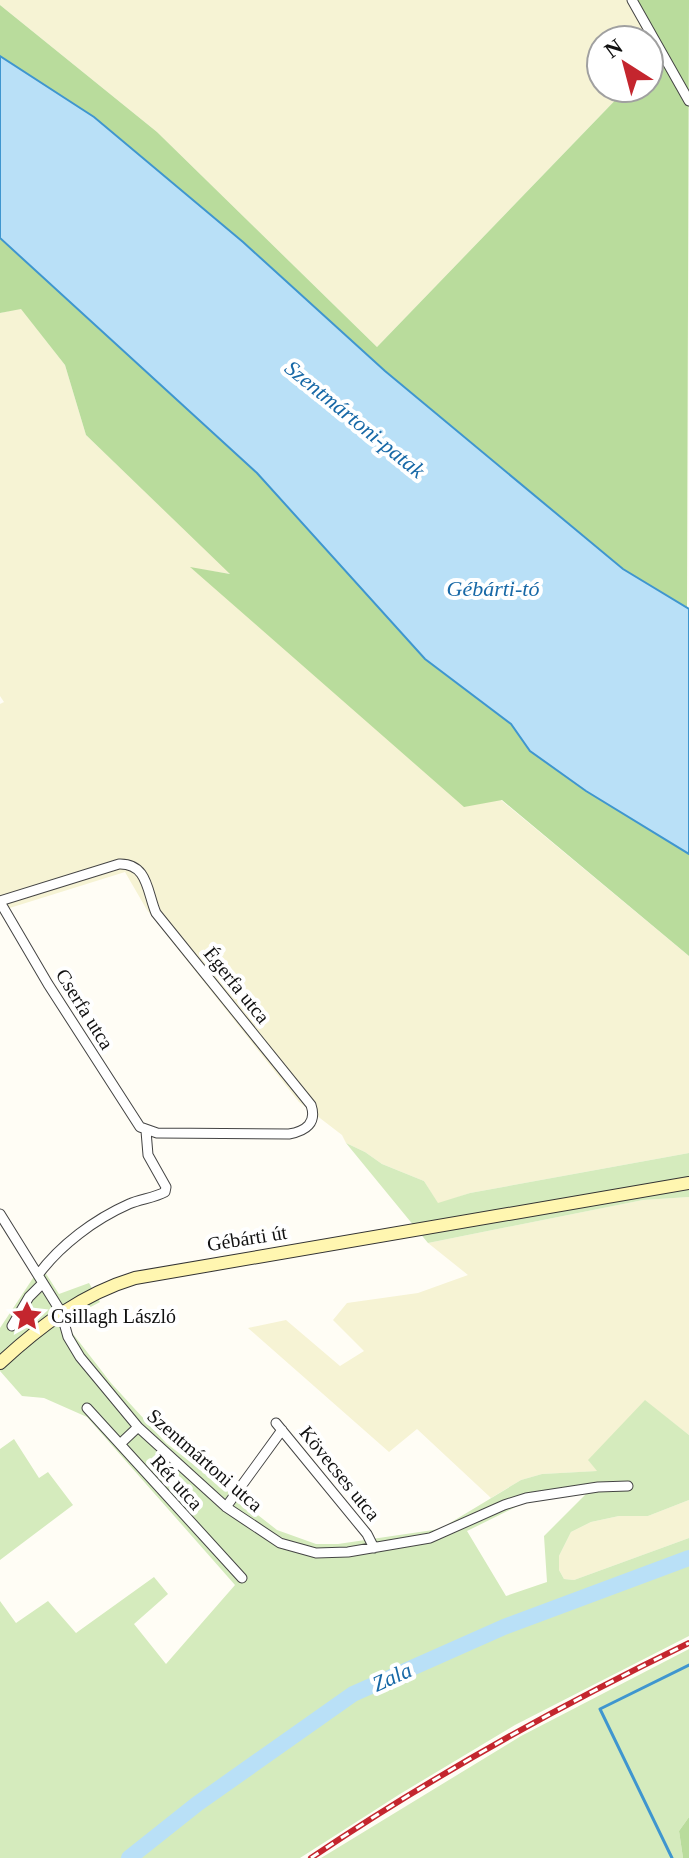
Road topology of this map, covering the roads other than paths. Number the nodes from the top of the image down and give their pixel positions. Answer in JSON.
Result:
{"nodes":[{"id":1,"x":632,"y":0,"type":"edge"},
{"id":2,"x":689,"y":101,"type":"edge"},
{"id":3,"x":1,"y":898,"type":"edge"},
{"id":4,"x":146,"y":1131,"type":"junction"},
{"id":5,"x":689,"y":1183,"type":"edge"},
{"id":6,"x":0,"y":1214,"type":"edge"},
{"id":7,"x":41,"y":1279,"type":"junction"},
{"id":8,"x":61,"y":1312,"type":"junction"},
{"id":9,"x":12,"y":1326,"type":"dead end"},
{"id":10,"x":0,"y":1363,"type":"edge"},
{"id":11,"x":87,"y":1408,"type":"dead end"},
{"id":12,"x":138,"y":1427,"type":"junction"},
{"id":13,"x":120,"y":1444,"type":"junction"},
{"id":14,"x":628,"y":1486,"type":"dead end"},
{"id":15,"x":226,"y":1507,"type":"junction"},
{"id":16,"x":374,"y":1548,"type":"junction"},
{"id":17,"x":242,"y":1578,"type":"dead end"}],
"edges":[{"from":1,"to":2,"type":"street"},
{"from":3,"to":4,"type":"street","name":"Cserfa utca"},
{"from":3,"to":4,"type":"street","name":"Égerfa utca"},
{"from":4,"to":7,"type":"street","name":"Cserfa utca"},
{"from":5,"to":8,"type":"main road","name":"Gébárti út"},
{"from":6,"to":7,"type":"street","name":"Szentmártoni utca"},
{"from":7,"to":8,"type":"street","name":"Szentmártoni utca"},
{"from":7,"to":9,"type":"street"},
{"from":8,"to":10,"type":"main road","name":"Gébárti út"},
{"from":8,"to":12,"type":"street","name":"Szentmártoni utca"},
{"from":11,"to":13,"type":"street","name":"Rét utca"},
{"from":12,"to":13,"type":"street"},
{"from":12,"to":15,"type":"street","name":"Szentmártoni utca"},
{"from":13,"to":17,"type":"street","name":"Rét utca"},
{"from":14,"to":16,"type":"street","name":"Szentmártoni utca"},
{"from":15,"to":16,"type":"street","name":"Szentmártoni utca"},
{"from":15,"to":16,"type":"street","name":"Kövecses utca"}]}
